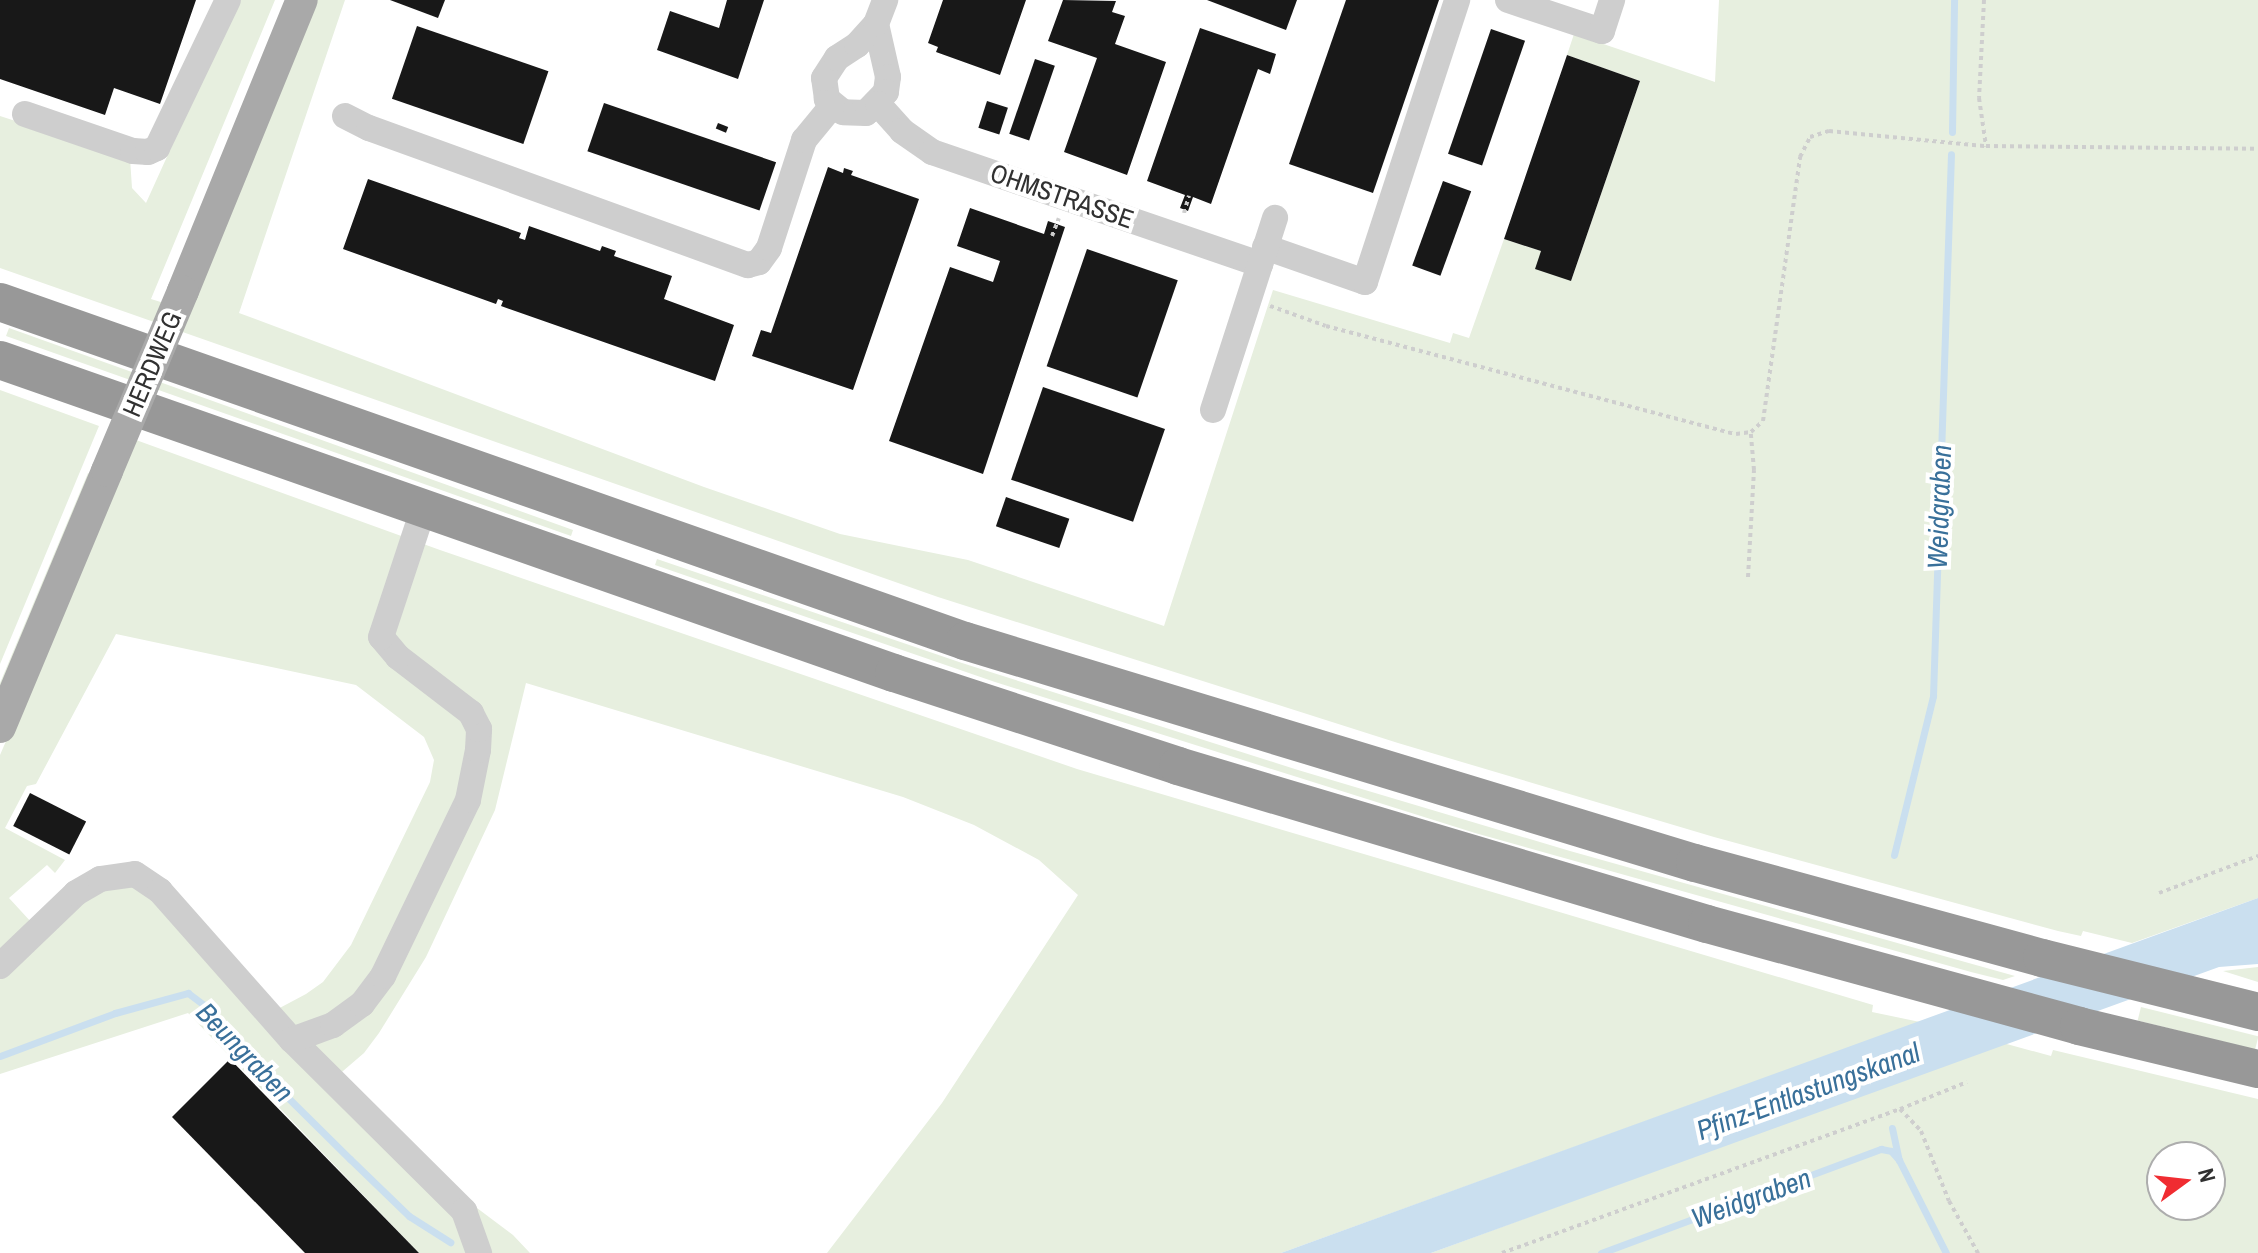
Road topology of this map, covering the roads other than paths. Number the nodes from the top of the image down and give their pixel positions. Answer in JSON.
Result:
{"nodes":[{"id":1,"x":228,"y":0,"type":"edge"},
{"id":2,"x":302,"y":0,"type":"edge"},
{"id":3,"x":1457,"y":0,"type":"edge"},
{"id":4,"x":1508,"y":0,"type":"edge"},
{"id":5,"x":1612,"y":0,"type":"edge"},
{"id":6,"x":880,"y":12,"type":"edge"},
{"id":7,"x":878,"y":104,"type":"junction"},
{"id":8,"x":832,"y":106,"type":"junction"},
{"id":9,"x":25,"y":114,"type":"dead end"},
{"id":10,"x":345,"y":116,"type":"dead end"},
{"id":11,"x":1275,"y":218,"type":"dead end"},
{"id":12,"x":1262,"y":255,"type":"junction"},
{"id":13,"x":0,"y":302,"type":"edge"},
{"id":14,"x":0,"y":360,"type":"edge"},
{"id":15,"x":1213,"y":410,"type":"dead end"},
{"id":16,"x":423,"y":510,"type":"junction"},
{"id":17,"x":0,"y":727,"type":"edge"},
{"id":18,"x":0,"y":966,"type":"edge"},
{"id":19,"x":2258,"y":1012,"type":"edge"},
{"id":20,"x":292,"y":1040,"type":"junction"},
{"id":21,"x":2258,"y":1069,"type":"edge"},
{"id":22,"x":479,"y":1253,"type":"edge"}],
"edges":[{"from":1,"to":9,"type":"street"},
{"from":2,"to":17,"type":"main road","name":"HERDWEG","bridge":true},
{"from":3,"to":12,"type":"street","name":"OHMSTRASSE"},
{"from":4,"to":5,"type":"street"},
{"from":6,"to":7,"type":"street"},
{"from":6,"to":8,"type":"street"},
{"from":7,"to":8,"type":"street"},
{"from":7,"to":12,"type":"street","name":"OHMSTRASSE"},
{"from":8,"to":10,"type":"street"},
{"from":11,"to":12,"type":"street"},
{"from":12,"to":15,"type":"street"},
{"from":13,"to":19,"type":"highway"},
{"from":14,"to":16,"type":"highway"},
{"from":16,"to":20,"type":"street"},
{"from":16,"to":21,"type":"highway"},
{"from":18,"to":20,"type":"street"},
{"from":20,"to":22,"type":"street"}]}
